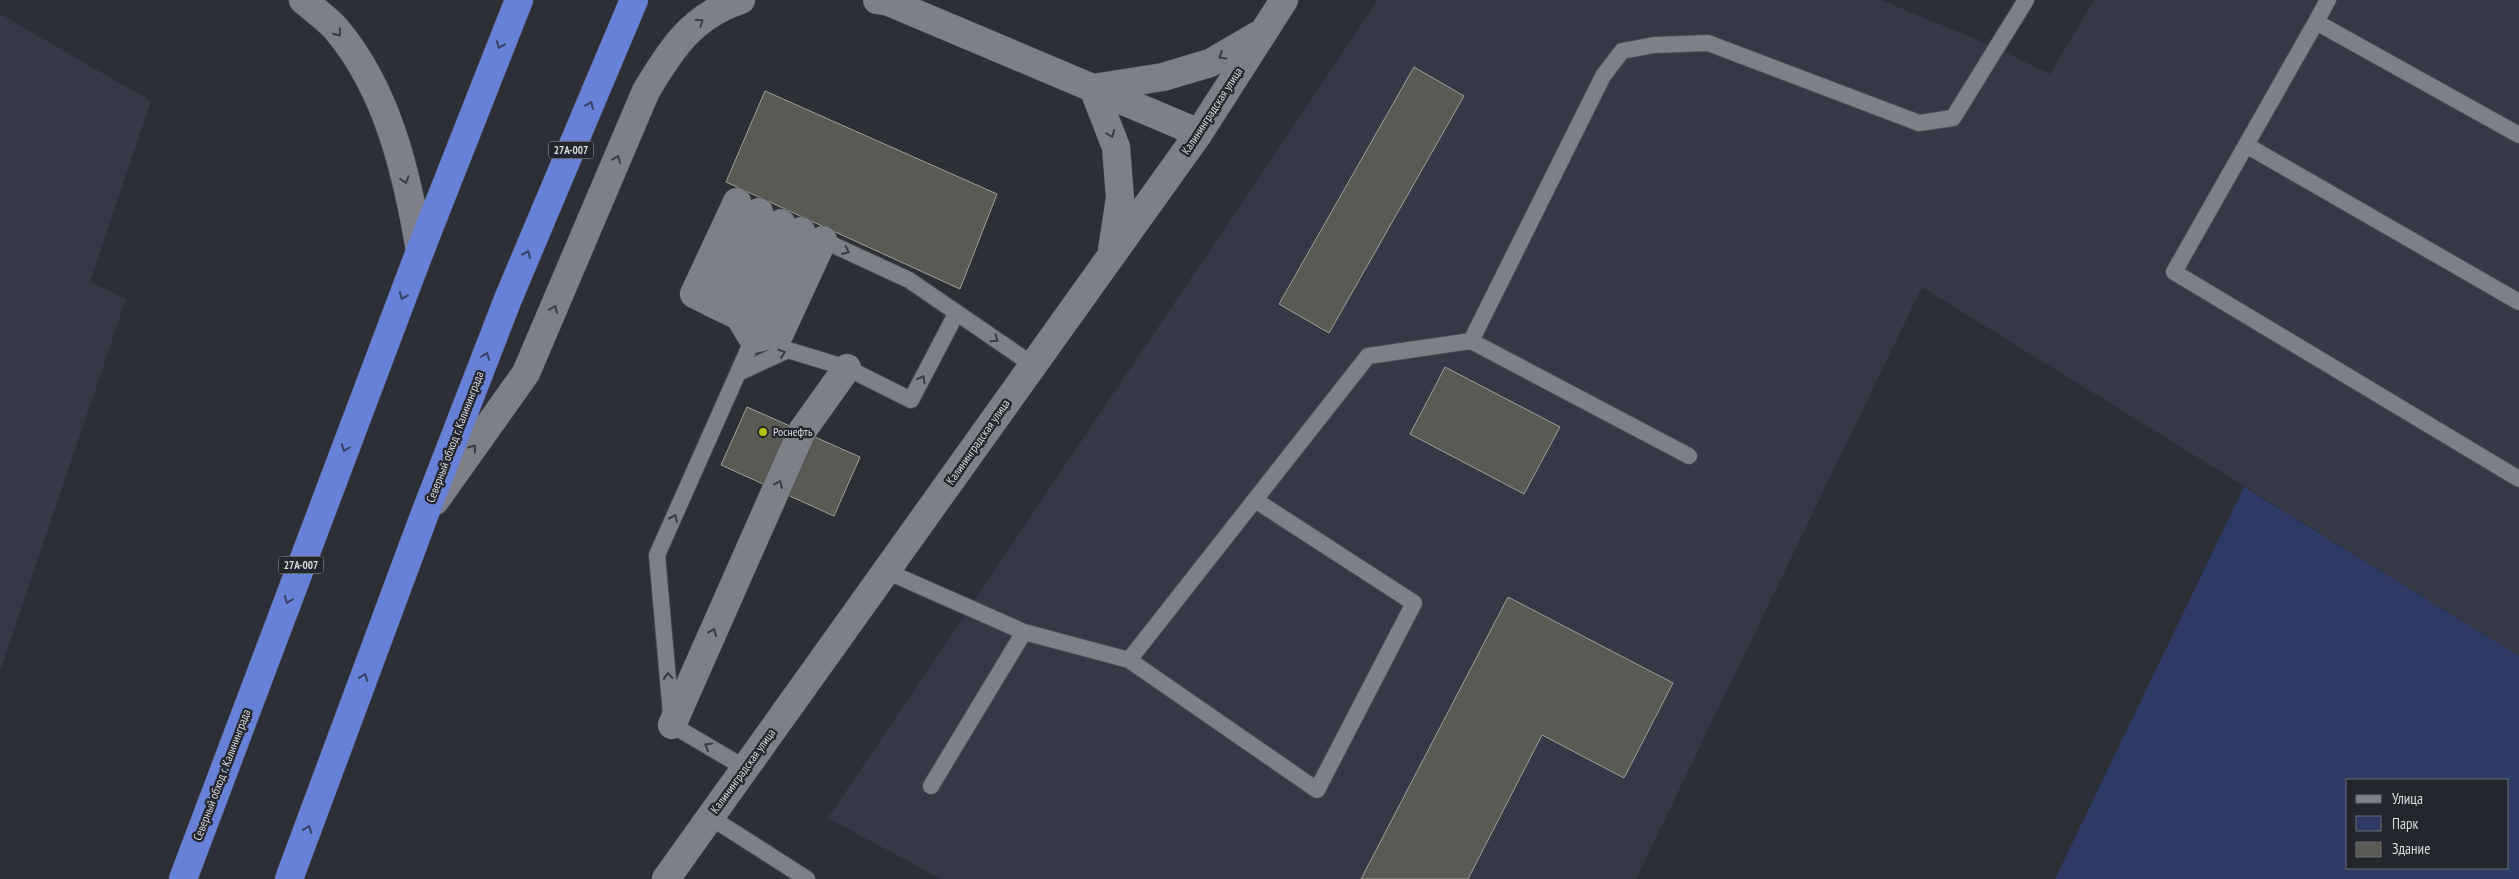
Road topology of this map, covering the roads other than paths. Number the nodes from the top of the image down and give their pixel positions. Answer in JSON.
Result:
{"nodes":[{"id":1,"x":303,"y":0,"type":"edge"},
{"id":2,"x":518,"y":0,"type":"edge"},
{"id":3,"x":634,"y":0,"type":"edge"},
{"id":4,"x":741,"y":0,"type":"edge"},
{"id":5,"x":1284,"y":0,"type":"edge"},
{"id":6,"x":2026,"y":0,"type":"edge"},
{"id":7,"x":2328,"y":0,"type":"edge"},
{"id":8,"x":884,"y":1,"type":"edge"},
{"id":9,"x":2316,"y":22,"type":"junction"},
{"id":10,"x":1264,"y":31,"type":"junction"},
{"id":11,"x":1093,"y":88,"type":"junction"},
{"id":12,"x":1199,"y":132,"type":"junction"},
{"id":13,"x":2519,"y":135,"type":"edge"},
{"id":14,"x":2246,"y":145,"type":"junction"},
{"id":15,"x":780,"y":222,"type":"junction"},
{"id":16,"x":420,"y":251,"type":"junction"},
{"id":17,"x":1112,"y":255,"type":"junction"},
{"id":18,"x":2519,"y":302,"type":"edge"},
{"id":19,"x":728,"y":310,"type":"junction"},
{"id":20,"x":956,"y":314,"type":"junction"},
{"id":21,"x":753,"y":339,"type":"junction"},
{"id":22,"x":1471,"y":341,"type":"junction"},
{"id":23,"x":1033,"y":365,"type":"junction"},
{"id":24,"x":847,"y":368,"type":"junction"},
{"id":25,"x":738,"y":373,"type":"junction"},
{"id":26,"x":1690,"y":456,"type":"dead end"},
{"id":27,"x":2519,"y":478,"type":"edge"},
{"id":28,"x":1255,"y":500,"type":"junction"},
{"id":29,"x":424,"y":516,"type":"junction"},
{"id":30,"x":886,"y":571,"type":"junction"},
{"id":31,"x":1024,"y":632,"type":"junction"},
{"id":32,"x":1129,"y":660,"type":"junction"},
{"id":33,"x":672,"y":725,"type":"junction"},
{"id":34,"x":745,"y":768,"type":"junction"},
{"id":35,"x":931,"y":786,"type":"dead end"},
{"id":36,"x":710,"y":817,"type":"junction"},
{"id":37,"x":183,"y":879,"type":"edge"},
{"id":38,"x":289,"y":879,"type":"edge"},
{"id":39,"x":666,"y":879,"type":"edge"},
{"id":40,"x":807,"y":879,"type":"edge"}],
"edges":[{"from":1,"to":16,"type":"street","one_way":true},
{"from":2,"to":16,"type":"highway","name":"Северный обход г. Калининграда","number":"27А-007","one_way":true},
{"from":29,"to":3,"type":"highway","name":"Северный обход г. Калининграда","number":"27А-007","one_way":true},
{"from":29,"to":4,"type":"street","one_way":true},
{"from":5,"to":10,"type":"street","name":"Калининградская улица"},
{"from":6,"to":22,"type":"lane"},
{"from":7,"to":9,"type":"lane"},
{"from":8,"to":11,"type":"street"},
{"from":9,"to":13,"type":"lane"},
{"from":9,"to":14,"type":"lane"},
{"from":10,"to":11,"type":"street","one_way":true},
{"from":10,"to":12,"type":"street","name":"Калининградская улица"},
{"from":11,"to":12,"type":"street"},
{"from":11,"to":17,"type":"street","one_way":true},
{"from":12,"to":17,"type":"street","name":"Калининградская улица"},
{"from":14,"to":18,"type":"lane"},
{"from":14,"to":27,"type":"lane"},
{"from":15,"to":19,"type":"street"},
{"from":15,"to":19,"type":"street"},
{"from":15,"to":20,"type":"lane","one_way":true},
{"from":15,"to":21,"type":"street"},
{"from":16,"to":37,"type":"highway","name":"Северный обход г. Калининграда","number":"27А-007","one_way":true},
{"from":17,"to":23,"type":"street","name":"Калининградская улица"},
{"from":19,"to":21,"type":"street"},
{"from":20,"to":23,"type":"lane","one_way":true},
{"from":24,"to":20,"type":"lane","one_way":true},
{"from":21,"to":25,"type":"lane"},
{"from":22,"to":26,"type":"lane"},
{"from":22,"to":28,"type":"lane"},
{"from":23,"to":30,"type":"street","name":"Калининградская улица"},
{"from":25,"to":24,"type":"lane","one_way":true},
{"from":33,"to":24,"type":"street","one_way":true},
{"from":33,"to":25,"type":"lane","one_way":true},
{"from":28,"to":32,"type":"lane"},
{"from":28,"to":32,"type":"lane"},
{"from":38,"to":29,"type":"highway","name":"Северный обход г. Калининграда","number":"27А-007","one_way":true},
{"from":30,"to":31,"type":"lane"},
{"from":30,"to":34,"type":"street","name":"Калининградская улица"},
{"from":31,"to":32,"type":"lane"},
{"from":31,"to":35,"type":"lane"},
{"from":34,"to":33,"type":"lane","one_way":true},
{"from":34,"to":36,"type":"street","name":"Калининградская улица"},
{"from":36,"to":39,"type":"street","name":"Калининградская улица"},
{"from":36,"to":40,"type":"lane"}]}
